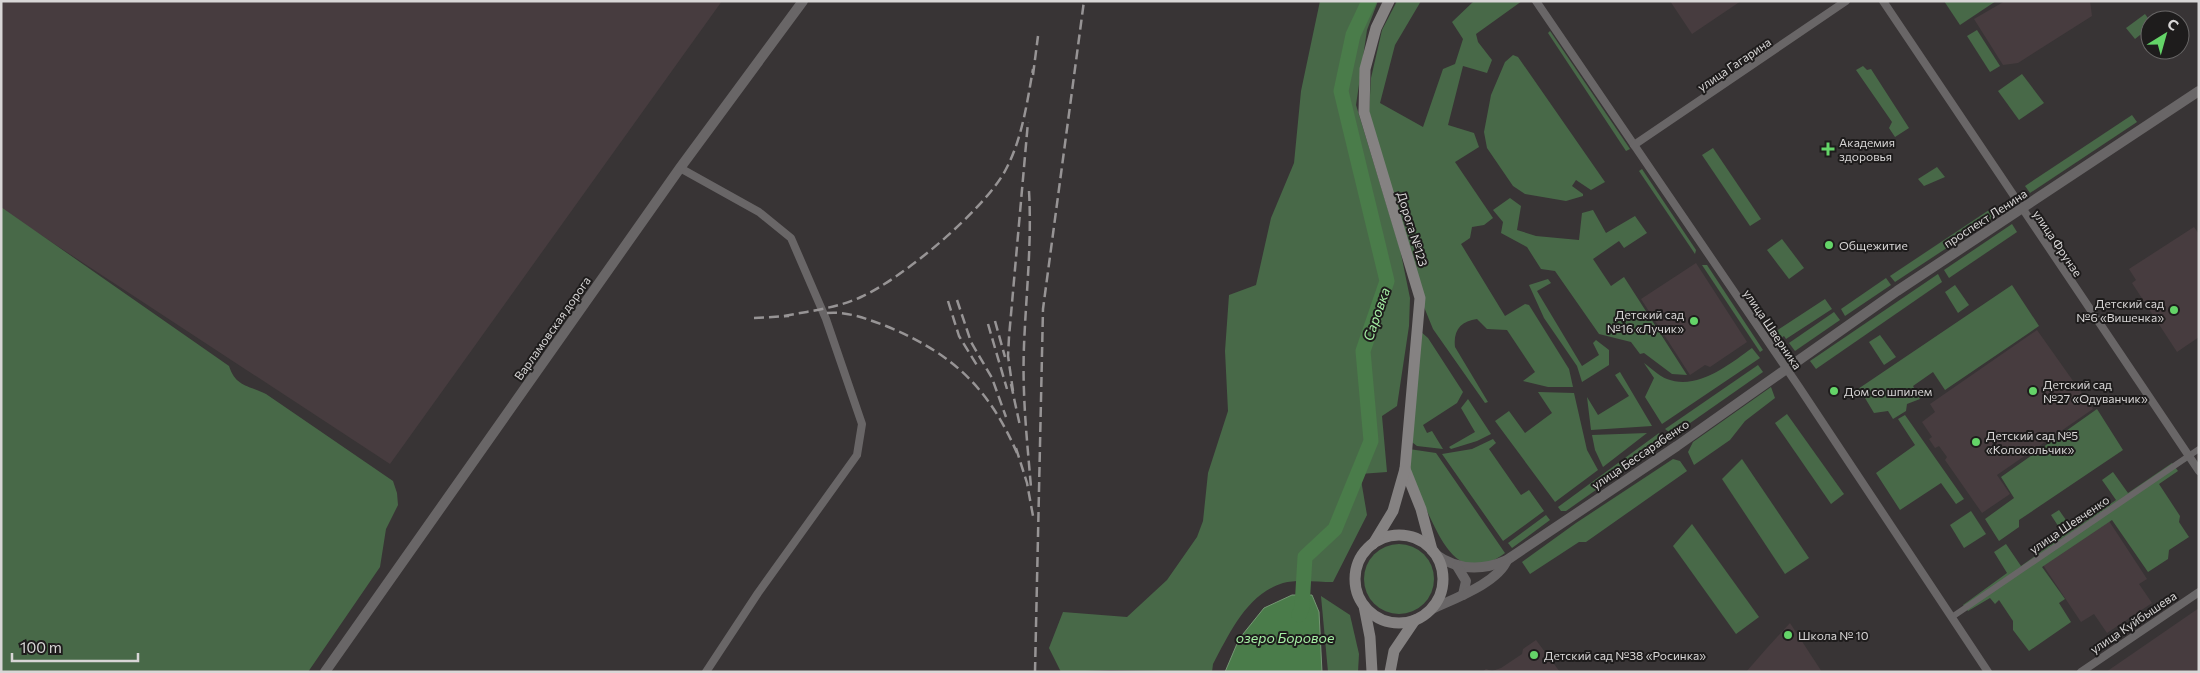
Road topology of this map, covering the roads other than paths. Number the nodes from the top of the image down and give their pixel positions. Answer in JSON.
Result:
{"nodes":[{"id":1,"x":802,"y":1,"type":"edge"},
{"id":2,"x":1389,"y":1,"type":"edge"},
{"id":3,"x":1536,"y":1,"type":"edge"},
{"id":4,"x":1846,"y":1,"type":"edge"},
{"id":5,"x":1883,"y":1,"type":"edge"},
{"id":6,"x":2199,"y":91,"type":"edge"},
{"id":7,"x":1634,"y":145,"type":"junction"},
{"id":8,"x":680,"y":168,"type":"junction"},
{"id":9,"x":2022,"y":208,"type":"junction"},
{"id":10,"x":1787,"y":368,"type":"junction"},
{"id":11,"x":2199,"y":449,"type":"edge"},
{"id":12,"x":2188,"y":456,"type":"junction"},
{"id":13,"x":1405,"y":469,"type":"junction"},
{"id":14,"x":2199,"y":471,"type":"edge"},
{"id":15,"x":1373,"y":544,"type":"junction"},
{"id":16,"x":1434,"y":553,"type":"junction"},
{"id":17,"x":1507,"y":560,"type":"junction"},
{"id":18,"x":1457,"y":566,"type":"junction"},
{"id":19,"x":2199,"y":592,"type":"edge"},
{"id":20,"x":1463,"y":595,"type":"junction"},
{"id":21,"x":1364,"y":606,"type":"junction"},
{"id":22,"x":1432,"y":609,"type":"junction"},
{"id":23,"x":1952,"y":617,"type":"junction"},
{"id":24,"x":1415,"y":620,"type":"junction"},
{"id":25,"x":325,"y":672,"type":"edge"},
{"id":26,"x":706,"y":672,"type":"edge"},
{"id":27,"x":1372,"y":672,"type":"edge"},
{"id":28,"x":1390,"y":672,"type":"edge"},
{"id":29,"x":1988,"y":672,"type":"edge"},
{"id":30,"x":2081,"y":672,"type":"edge"}],
"edges":[{"from":1,"to":8,"type":"street","name":"Варламовская дорога"},
{"from":2,"to":13,"type":"main road","name":"Дорога №123"},
{"from":3,"to":7,"type":"street","name":"улица Шверника"},
{"from":4,"to":7,"type":"street","name":"улица Гагарина"},
{"from":5,"to":9,"type":"street","name":"улица Фрунзе"},
{"from":6,"to":9,"type":"street","name":"проспект Ленина"},
{"from":7,"to":10,"type":"street","name":"улица Шверника"},
{"from":8,"to":25,"type":"street","name":"Варламовская дорога"},
{"from":8,"to":26,"type":"street"},
{"from":9,"to":10,"type":"street","name":"проспект Ленина"},
{"from":9,"to":12,"type":"street","name":"улица Фрунзе"},
{"from":10,"to":17,"type":"street","name":"улица Бессарабенко"},
{"from":10,"to":23,"type":"street","name":"улица Шверника"},
{"from":11,"to":12,"type":"street","name":"улица Шевченко"},
{"from":12,"to":14,"type":"street","name":"улица Фрунзе"},
{"from":12,"to":23,"type":"street","name":"улица Шевченко"},
{"from":13,"to":15,"type":"main road","name":"Дорога №123"},
{"from":13,"to":16,"type":"main road","name":"Дорога №123"},
{"from":15,"to":16,"type":"main road"},
{"from":15,"to":21,"type":"main road"},
{"from":16,"to":18,"type":"street","name":"улица Бессарабенко"},
{"from":16,"to":22,"type":"main road"},
{"from":17,"to":18,"type":"street","name":"улица Бессарабенко"},
{"from":17,"to":20,"type":"street","name":"улица Бессарабенко"},
{"from":18,"to":20,"type":"street"},
{"from":19,"to":30,"type":"street","name":"улица Куйбышева"},
{"from":20,"to":22,"type":"street","name":"улица Бессарабенко"},
{"from":21,"to":24,"type":"main road"},
{"from":21,"to":27,"type":"main road"},
{"from":22,"to":24,"type":"main road"},
{"from":23,"to":29,"type":"street","name":"улица Шверника"},
{"from":24,"to":28,"type":"main road"}]}
